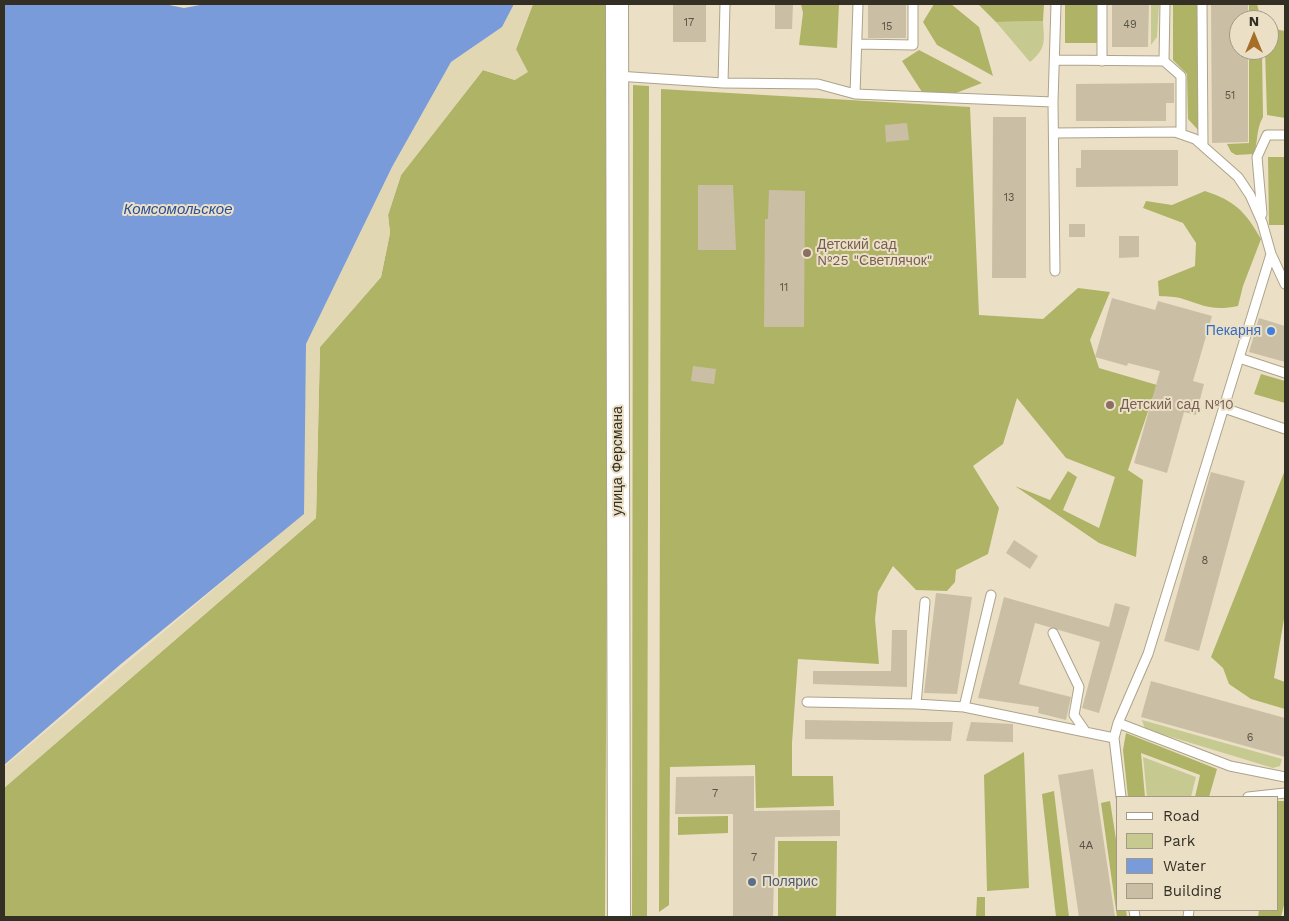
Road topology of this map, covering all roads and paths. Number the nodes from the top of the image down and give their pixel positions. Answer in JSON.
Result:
{"nodes":[{"id":1,"x":617,"y":4,"type":"edge"},
{"id":2,"x":725,"y":4,"type":"edge"},
{"id":3,"x":858,"y":4,"type":"edge"},
{"id":4,"x":913,"y":4,"type":"edge"},
{"id":5,"x":1056,"y":4,"type":"edge"},
{"id":6,"x":1102,"y":4,"type":"edge"},
{"id":7,"x":1166,"y":4,"type":"edge"},
{"id":8,"x":1202,"y":4,"type":"edge"},
{"id":9,"x":857,"y":44,"type":"junction"},
{"id":10,"x":1056,"y":60,"type":"junction"},
{"id":11,"x":1102,"y":61,"type":"junction"},
{"id":12,"x":1164,"y":61,"type":"junction"},
{"id":13,"x":617,"y":76,"type":"junction"},
{"id":14,"x":723,"y":83,"type":"junction"},
{"id":15,"x":855,"y":94,"type":"junction"},
{"id":16,"x":1054,"y":102,"type":"junction"},
{"id":17,"x":1054,"y":133,"type":"junction"},
{"id":18,"x":1181,"y":134,"type":"junction"},
{"id":19,"x":1285,"y":135,"type":"edge"},
{"id":20,"x":1203,"y":146,"type":"junction"},
{"id":21,"x":1262,"y":222,"type":"junction"},
{"id":22,"x":1271,"y":254,"type":"junction"},
{"id":23,"x":1055,"y":271,"type":"dead end"},
{"id":24,"x":1285,"y":284,"type":"edge"},
{"id":25,"x":1239,"y":358,"type":"junction"},
{"id":26,"x":1285,"y":373,"type":"edge"},
{"id":27,"x":1224,"y":408,"type":"junction"},
{"id":28,"x":1285,"y":429,"type":"edge"},
{"id":29,"x":991,"y":595,"type":"dead end"},
{"id":30,"x":925,"y":602,"type":"dead end"},
{"id":31,"x":1053,"y":632,"type":"dead end"},
{"id":32,"x":807,"y":702,"type":"dead end"},
{"id":33,"x":916,"y":704,"type":"junction"},
{"id":34,"x":964,"y":707,"type":"junction"},
{"id":35,"x":1118,"y":723,"type":"junction"},
{"id":36,"x":1085,"y":732,"type":"junction"},
{"id":37,"x":1114,"y":738,"type":"junction"},
{"id":38,"x":1285,"y":777,"type":"edge"},
{"id":39,"x":1285,"y":793,"type":"edge"},
{"id":40,"x":1121,"y":796,"type":"edge"},
{"id":41,"x":1257,"y":796,"type":"edge"},
{"id":42,"x":619,"y":917,"type":"edge"}],
"edges":[{"from":1,"to":13,"type":"street","name":"улица Ферсмана"},
{"from":2,"to":14,"type":"lane"},
{"from":3,"to":9,"type":"lane"},
{"from":4,"to":9,"type":"lane"},
{"from":5,"to":10,"type":"lane"},
{"from":6,"to":11,"type":"lane"},
{"from":7,"to":12,"type":"lane"},
{"from":8,"to":20,"type":"lane"},
{"from":9,"to":15,"type":"lane"},
{"from":10,"to":11,"type":"lane"},
{"from":10,"to":16,"type":"lane"},
{"from":11,"to":12,"type":"lane"},
{"from":12,"to":18,"type":"lane"},
{"from":13,"to":14,"type":"lane"},
{"from":13,"to":42,"type":"street","name":"улица Ферсмана"},
{"from":14,"to":15,"type":"lane"},
{"from":15,"to":16,"type":"lane"},
{"from":16,"to":17,"type":"lane"},
{"from":17,"to":18,"type":"lane"},
{"from":17,"to":23,"type":"lane"},
{"from":18,"to":20,"type":"lane"},
{"from":19,"to":21,"type":"lane"},
{"from":20,"to":21,"type":"lane"},
{"from":21,"to":22,"type":"lane"},
{"from":22,"to":24,"type":"lane"},
{"from":22,"to":25,"type":"lane"},
{"from":25,"to":26,"type":"lane"},
{"from":25,"to":27,"type":"lane"},
{"from":27,"to":28,"type":"lane"},
{"from":27,"to":35,"type":"lane"},
{"from":29,"to":34,"type":"lane"},
{"from":30,"to":33,"type":"lane"},
{"from":31,"to":36,"type":"lane"},
{"from":32,"to":33,"type":"lane"},
{"from":33,"to":34,"type":"lane"},
{"from":34,"to":36,"type":"lane"},
{"from":35,"to":37,"type":"lane"},
{"from":35,"to":38,"type":"lane"},
{"from":36,"to":37,"type":"lane"},
{"from":37,"to":40,"type":"lane"},
{"from":39,"to":41,"type":"lane"}]}
